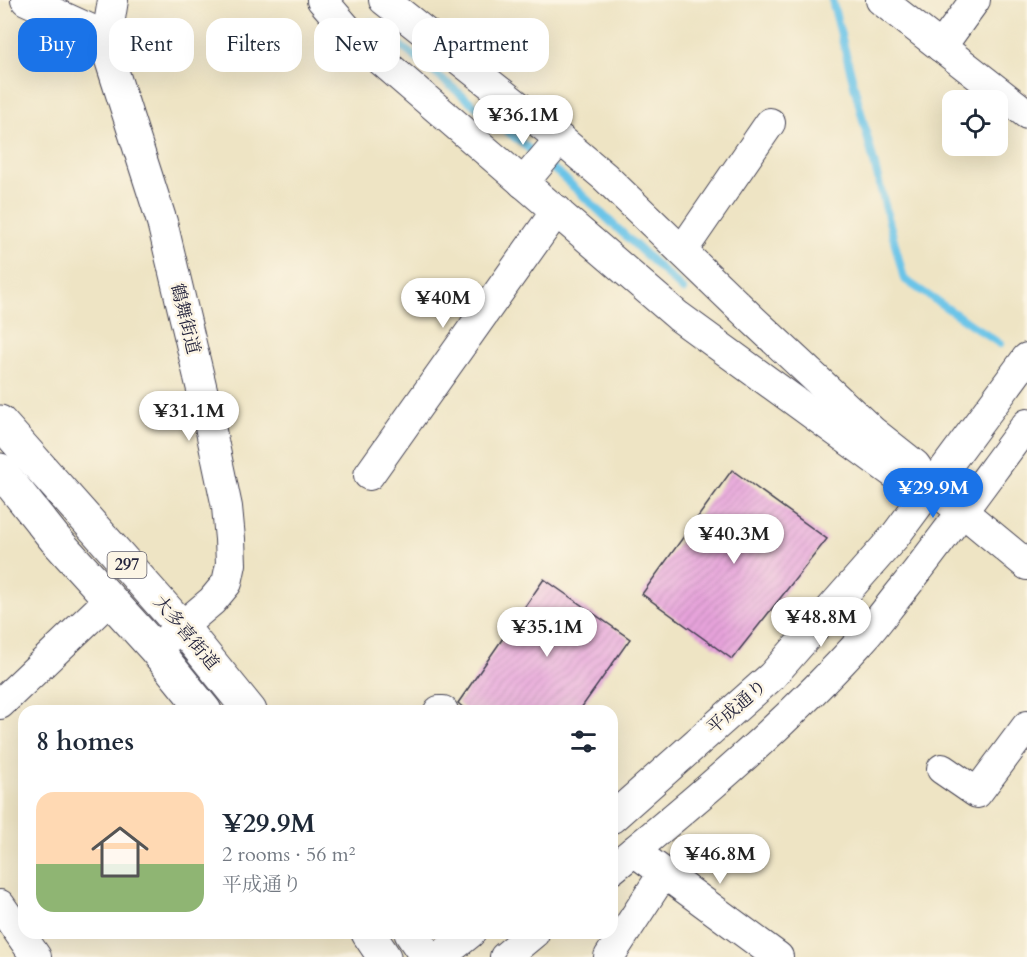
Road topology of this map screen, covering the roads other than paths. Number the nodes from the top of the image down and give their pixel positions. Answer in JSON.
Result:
{"nodes":[{"id":1,"x":26,"y":0,"type":"edge"},
{"id":2,"x":113,"y":0,"type":"edge"},
{"id":3,"x":322,"y":0,"type":"edge"},
{"id":4,"x":384,"y":0,"type":"edge"},
{"id":5,"x":881,"y":0,"type":"edge"},
{"id":6,"x":975,"y":0,"type":"edge"},
{"id":7,"x":107,"y":37,"type":"junction"},
{"id":8,"x":941,"y":47,"type":"junction"},
{"id":9,"x":1027,"y":114,"type":"edge"},
{"id":10,"x":770,"y":123,"type":"dead end"},
{"id":11,"x":560,"y":139,"type":"junction"},
{"id":12,"x":523,"y":183,"type":"junction"},
{"id":13,"x":557,"y":210,"type":"junction"},
{"id":14,"x":682,"y":251,"type":"junction"},
{"id":15,"x":1027,"y":358,"type":"edge"},
{"id":16,"x":0,"y":422,"type":"edge"},
{"id":17,"x":1027,"y":424,"type":"edge"},
{"id":18,"x":0,"y":470,"type":"edge"},
{"id":19,"x":369,"y":475,"type":"dead end"},
{"id":20,"x":931,"y":488,"type":"junction"},
{"id":21,"x":963,"y":512,"type":"junction"},
{"id":22,"x":1027,"y":566,"type":"edge"},
{"id":23,"x":110,"y":599,"type":"junction"},
{"id":24,"x":183,"y":627,"type":"junction"},
{"id":25,"x":155,"y":649,"type":"junction"},
{"id":26,"x":0,"y":704,"type":"edge"},
{"id":27,"x":200,"y":705,"type":"edge"},
{"id":28,"x":245,"y":705,"type":"edge"},
{"id":29,"x":1027,"y":726,"type":"edge"},
{"id":30,"x":942,"y":768,"type":"dead end"},
{"id":31,"x":618,"y":813,"type":"edge"},
{"id":32,"x":623,"y":860,"type":"edge"},
{"id":33,"x":663,"y":874,"type":"junction"},
{"id":34,"x":0,"y":905,"type":"edge"},
{"id":35,"x":18,"y":931,"type":"edge"},
{"id":36,"x":24,"y":939,"type":"edge"},
{"id":37,"x":372,"y":939,"type":"edge"},
{"id":38,"x":415,"y":939,"type":"edge"},
{"id":39,"x":462,"y":939,"type":"edge"},
{"id":40,"x":527,"y":939,"type":"edge"},
{"id":41,"x":36,"y":957,"type":"edge"},
{"id":42,"x":384,"y":957,"type":"edge"},
{"id":43,"x":428,"y":957,"type":"edge"},
{"id":44,"x":440,"y":957,"type":"edge"},
{"id":45,"x":505,"y":957,"type":"edge"},
{"id":46,"x":609,"y":957,"type":"edge"},
{"id":47,"x":778,"y":957,"type":"edge"}],
"edges":[{"from":1,"to":7,"type":"street"},
{"from":2,"to":7,"type":"street","name":"鶴舞街道"},
{"from":3,"to":12,"type":"street"},
{"from":4,"to":11,"type":"street"},
{"from":5,"to":8,"type":"street"},
{"from":6,"to":8,"type":"street"},
{"from":7,"to":24,"type":"street","name":"鶴舞街道"},
{"from":8,"to":9,"type":"street"},
{"from":10,"to":14,"type":"street"},
{"from":11,"to":12,"type":"street"},
{"from":11,"to":14,"type":"street"},
{"from":12,"to":13,"type":"street"},
{"from":13,"to":19,"type":"street"},
{"from":13,"to":20,"type":"street"},
{"from":14,"to":20,"type":"street"},
{"from":15,"to":20,"type":"street","name":"平成通り"},
{"from":16,"to":24,"type":"highway","name":"大多喜街道","number":"297"},
{"from":17,"to":21,"type":"street"},
{"from":18,"to":23,"type":"highway","name":"大多喜街道","number":"297"},
{"from":20,"to":21,"type":"street"},
{"from":20,"to":31,"type":"street","name":"平成通り"},
{"from":21,"to":22,"type":"street"},
{"from":21,"to":32,"type":"street"},
{"from":23,"to":25,"type":"highway","name":"大多喜街道","number":"297"},
{"from":23,"to":26,"type":"street"},
{"from":24,"to":25,"type":"street","name":"鶴舞街道"},
{"from":24,"to":28,"type":"highway","name":"大多喜街道","number":"297"},
{"from":25,"to":27,"type":"highway","name":"大多喜街道","number":"297"},
{"from":29,"to":30,"type":"street"},
{"from":32,"to":33,"type":"street"},
{"from":33,"to":46,"type":"street"},
{"from":33,"to":47,"type":"street"},
{"from":34,"to":35,"type":"street"},
{"from":36,"to":41,"type":"street"},
{"from":37,"to":42,"type":"highway"},
{"from":38,"to":43,"type":"highway"},
{"from":39,"to":44,"type":"street"},
{"from":40,"to":45,"type":"street"}]}
